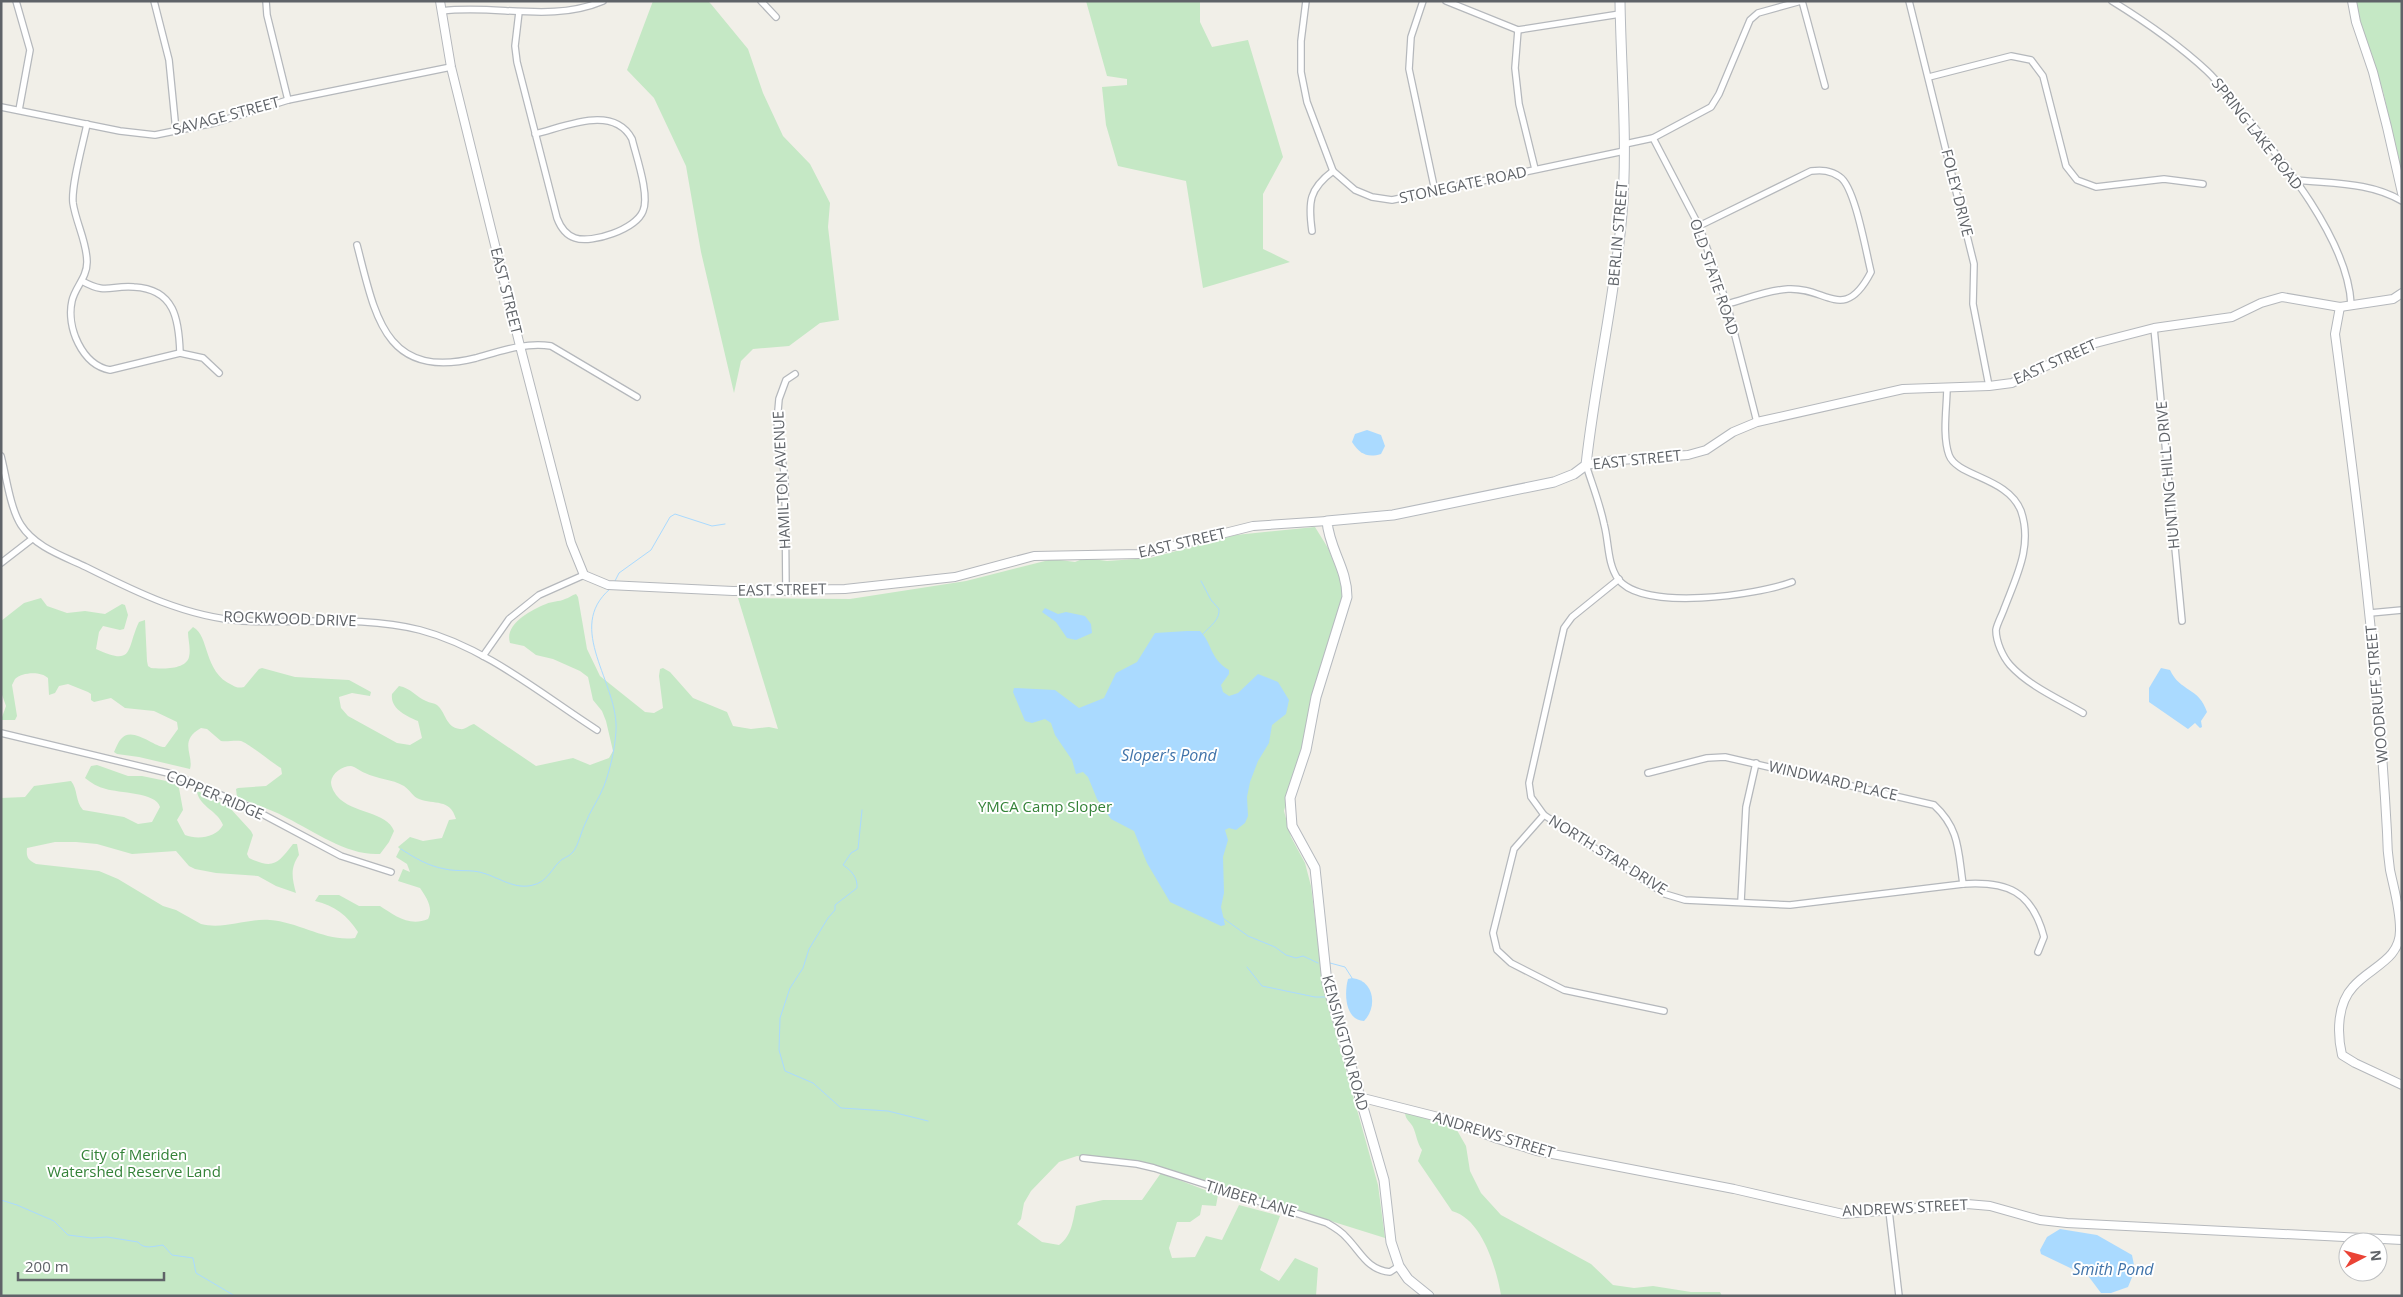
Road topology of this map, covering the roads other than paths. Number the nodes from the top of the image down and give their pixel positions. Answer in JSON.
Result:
{"nodes":[{"id":1,"x":16,"y":1,"type":"edge"},
{"id":2,"x":154,"y":1,"type":"edge"},
{"id":3,"x":266,"y":1,"type":"edge"},
{"id":4,"x":440,"y":1,"type":"edge"},
{"id":5,"x":603,"y":1,"type":"edge"},
{"id":6,"x":760,"y":1,"type":"edge"},
{"id":7,"x":1306,"y":1,"type":"edge"},
{"id":8,"x":1422,"y":1,"type":"edge"},
{"id":9,"x":1446,"y":1,"type":"edge"},
{"id":10,"x":1620,"y":1,"type":"edge"},
{"id":11,"x":1801,"y":1,"type":"edge"},
{"id":12,"x":1909,"y":1,"type":"edge"},
{"id":13,"x":2112,"y":1,"type":"edge"},
{"id":14,"x":2352,"y":1,"type":"edge"},
{"id":15,"x":442,"y":11,"type":"junction"},
{"id":16,"x":519,"y":12,"type":"junction"},
{"id":17,"x":1620,"y":14,"type":"junction"},
{"id":18,"x":776,"y":17,"type":"dead end"},
{"id":19,"x":1518,"y":30,"type":"junction"},
{"id":20,"x":451,"y":67,"type":"junction"},
{"id":21,"x":1928,"y":77,"type":"junction"},
{"id":22,"x":1825,"y":86,"type":"dead end"},
{"id":23,"x":288,"y":100,"type":"junction"},
{"id":24,"x":1,"y":107,"type":"edge"},
{"id":25,"x":19,"y":110,"type":"junction"},
{"id":26,"x":87,"y":124,"type":"junction"},
{"id":27,"x":176,"y":131,"type":"junction"},
{"id":28,"x":535,"y":134,"type":"junction"},
{"id":29,"x":1653,"y":138,"type":"junction"},
{"id":30,"x":1625,"y":147,"type":"junction"},
{"id":31,"x":1535,"y":169,"type":"junction"},
{"id":32,"x":1333,"y":171,"type":"junction"},
{"id":33,"x":2297,"y":180,"type":"junction"},
{"id":34,"x":2203,"y":184,"type":"dead end"},
{"id":35,"x":1435,"y":191,"type":"junction"},
{"id":36,"x":2402,"y":193,"type":"edge"},
{"id":37,"x":2402,"y":201,"type":"edge"},
{"id":38,"x":1699,"y":226,"type":"junction"},
{"id":39,"x":1312,"y":230,"type":"dead end"},
{"id":40,"x":357,"y":245,"type":"dead end"},
{"id":41,"x":82,"y":281,"type":"junction"},
{"id":42,"x":2402,"y":293,"type":"edge"},
{"id":43,"x":1727,"y":304,"type":"junction"},
{"id":44,"x":2351,"y":304,"type":"junction"},
{"id":45,"x":2340,"y":307,"type":"junction"},
{"id":46,"x":2154,"y":328,"type":"junction"},
{"id":47,"x":520,"y":346,"type":"junction"},
{"id":48,"x":180,"y":353,"type":"junction"},
{"id":49,"x":219,"y":373,"type":"dead end"},
{"id":50,"x":794,"y":374,"type":"dead end"},
{"id":51,"x":1989,"y":386,"type":"junction"},
{"id":52,"x":1947,"y":387,"type":"junction"},
{"id":53,"x":637,"y":397,"type":"dead end"},
{"id":54,"x":1757,"y":422,"type":"junction"},
{"id":55,"x":1,"y":456,"type":"edge"},
{"id":56,"x":1586,"y":465,"type":"junction"},
{"id":57,"x":3,"y":468,"type":"edge"},
{"id":58,"x":1326,"y":521,"type":"junction"},
{"id":59,"x":32,"y":539,"type":"junction"},
{"id":60,"x":1,"y":563,"type":"edge"},
{"id":61,"x":584,"y":575,"type":"junction"},
{"id":62,"x":1619,"y":579,"type":"junction"},
{"id":63,"x":1792,"y":582,"type":"dead end"},
{"id":64,"x":786,"y":592,"type":"junction"},
{"id":65,"x":2402,"y":610,"type":"edge"},
{"id":66,"x":2370,"y":613,"type":"junction"},
{"id":67,"x":2182,"y":621,"type":"dead end"},
{"id":68,"x":483,"y":656,"type":"junction"},
{"id":69,"x":2083,"y":713,"type":"dead end"},
{"id":70,"x":597,"y":730,"type":"dead end"},
{"id":71,"x":1,"y":733,"type":"edge"},
{"id":72,"x":1756,"y":763,"type":"junction"},
{"id":73,"x":1648,"y":773,"type":"dead end"},
{"id":74,"x":1544,"y":815,"type":"junction"},
{"id":75,"x":391,"y":872,"type":"dead end"},
{"id":76,"x":1962,"y":884,"type":"junction"},
{"id":77,"x":1741,"y":901,"type":"junction"},
{"id":78,"x":2038,"y":952,"type":"dead end"},
{"id":79,"x":1664,"y":1011,"type":"dead end"},
{"id":80,"x":2402,"y":1085,"type":"edge"},
{"id":81,"x":1359,"y":1097,"type":"junction"},
{"id":82,"x":1083,"y":1158,"type":"dead end"},
{"id":83,"x":1889,"y":1212,"type":"junction"},
{"id":84,"x":2402,"y":1240,"type":"edge"},
{"id":85,"x":1399,"y":1266,"type":"junction"},
{"id":86,"x":1429,"y":1296,"type":"edge"},
{"id":87,"x":1899,"y":1296,"type":"edge"}],
"edges":[{"from":1,"to":25,"type":"street"},
{"from":2,"to":27,"type":"street"},
{"from":3,"to":23,"type":"street"},
{"from":4,"to":15,"type":"street","name":"EAST STREET"},
{"from":5,"to":16,"type":"street"},
{"from":6,"to":18,"type":"street"},
{"from":7,"to":32,"type":"street","name":"STONEGATE ROAD"},
{"from":8,"to":35,"type":"street"},
{"from":9,"to":19,"type":"street"},
{"from":10,"to":17,"type":"main road","name":"BERLIN STREET"},
{"from":11,"to":22,"type":"street"},
{"from":11,"to":29,"type":"street","name":"STONEGATE ROAD"},
{"from":12,"to":21,"type":"street","name":"FOLEY DRIVE"},
{"from":13,"to":33,"type":"street","name":"SPRING LAKE ROAD"},
{"from":14,"to":36,"type":"street"},
{"from":15,"to":16,"type":"street"},
{"from":15,"to":20,"type":"street","name":"EAST STREET"},
{"from":16,"to":28,"type":"street"},
{"from":17,"to":19,"type":"street"},
{"from":17,"to":30,"type":"main road","name":"BERLIN STREET"},
{"from":19,"to":31,"type":"street"},
{"from":20,"to":23,"type":"street","name":"SAVAGE STREET"},
{"from":20,"to":47,"type":"street","name":"EAST STREET"},
{"from":21,"to":34,"type":"street"},
{"from":21,"to":51,"type":"street","name":"FOLEY DRIVE"},
{"from":23,"to":27,"type":"street","name":"SAVAGE STREET"},
{"from":24,"to":25,"type":"street","name":"SAVAGE STREET"},
{"from":25,"to":26,"type":"street","name":"SAVAGE STREET"},
{"from":26,"to":27,"type":"street","name":"SAVAGE STREET"},
{"from":26,"to":41,"type":"street"},
{"from":28,"to":28,"type":"street"},
{"from":29,"to":30,"type":"street","name":"STONEGATE ROAD"},
{"from":29,"to":38,"type":"street","name":"OLD STATE ROAD"},
{"from":30,"to":31,"type":"street","name":"STONEGATE ROAD"},
{"from":30,"to":56,"type":"main road","name":"BERLIN STREET"},
{"from":31,"to":35,"type":"street","name":"STONEGATE ROAD"},
{"from":32,"to":35,"type":"street","name":"STONEGATE ROAD"},
{"from":32,"to":39,"type":"street"},
{"from":33,"to":37,"type":"street"},
{"from":33,"to":44,"type":"street","name":"SPRING LAKE ROAD"},
{"from":38,"to":43,"type":"street","name":"OLD STATE ROAD"},
{"from":38,"to":43,"type":"street"},
{"from":40,"to":47,"type":"street"},
{"from":41,"to":48,"type":"street"},
{"from":41,"to":48,"type":"street"},
{"from":42,"to":44,"type":"street"},
{"from":43,"to":54,"type":"street","name":"OLD STATE ROAD"},
{"from":44,"to":45,"type":"street"},
{"from":45,"to":46,"type":"street","name":"EAST STREET"},
{"from":45,"to":66,"type":"street","name":"WOODRUFF STREET"},
{"from":46,"to":51,"type":"street","name":"EAST STREET"},
{"from":46,"to":67,"type":"street","name":"HUNTING HILL DRIVE"},
{"from":47,"to":53,"type":"street"},
{"from":47,"to":61,"type":"street","name":"EAST STREET"},
{"from":48,"to":49,"type":"street"},
{"from":50,"to":64,"type":"street","name":"HAMILTON AVENUE"},
{"from":51,"to":52,"type":"street","name":"EAST STREET"},
{"from":52,"to":54,"type":"street","name":"EAST STREET"},
{"from":52,"to":69,"type":"street"},
{"from":54,"to":56,"type":"street","name":"EAST STREET"},
{"from":55,"to":57,"type":"street","name":"ROCKWOOD DRIVE"},
{"from":56,"to":58,"type":"main road","name":"EAST STREET"},
{"from":56,"to":62,"type":"street"},
{"from":57,"to":59,"type":"street","name":"ROCKWOOD DRIVE"},
{"from":58,"to":64,"type":"street","name":"EAST STREET"},
{"from":58,"to":81,"type":"main road","name":"KENSINGTON ROAD"},
{"from":59,"to":60,"type":"street"},
{"from":59,"to":68,"type":"street","name":"ROCKWOOD DRIVE"},
{"from":61,"to":64,"type":"street","name":"EAST STREET"},
{"from":61,"to":68,"type":"street"},
{"from":62,"to":63,"type":"street"},
{"from":62,"to":74,"type":"street","name":"NORTH STAR DRIVE"},
{"from":65,"to":66,"type":"street"},
{"from":66,"to":80,"type":"street","name":"WOODRUFF STREET"},
{"from":68,"to":70,"type":"street","name":"ROCKWOOD DRIVE"},
{"from":71,"to":75,"type":"street","name":"COPPER RIDGE"},
{"from":72,"to":73,"type":"street","name":"WINDWARD PLACE"},
{"from":72,"to":76,"type":"street","name":"WINDWARD PLACE"},
{"from":72,"to":77,"type":"street"},
{"from":74,"to":77,"type":"street","name":"NORTH STAR DRIVE"},
{"from":74,"to":79,"type":"street"},
{"from":76,"to":77,"type":"street","name":"NORTH STAR DRIVE"},
{"from":76,"to":78,"type":"street","name":"NORTH STAR DRIVE"},
{"from":81,"to":83,"type":"street","name":"ANDREWS STREET"},
{"from":81,"to":85,"type":"main road","name":"KENSINGTON ROAD"},
{"from":82,"to":85,"type":"street","name":"TIMBER LANE"},
{"from":83,"to":84,"type":"street","name":"ANDREWS STREET"},
{"from":83,"to":87,"type":"street"},
{"from":85,"to":86,"type":"main road","name":"KENSINGTON ROAD"}]}
